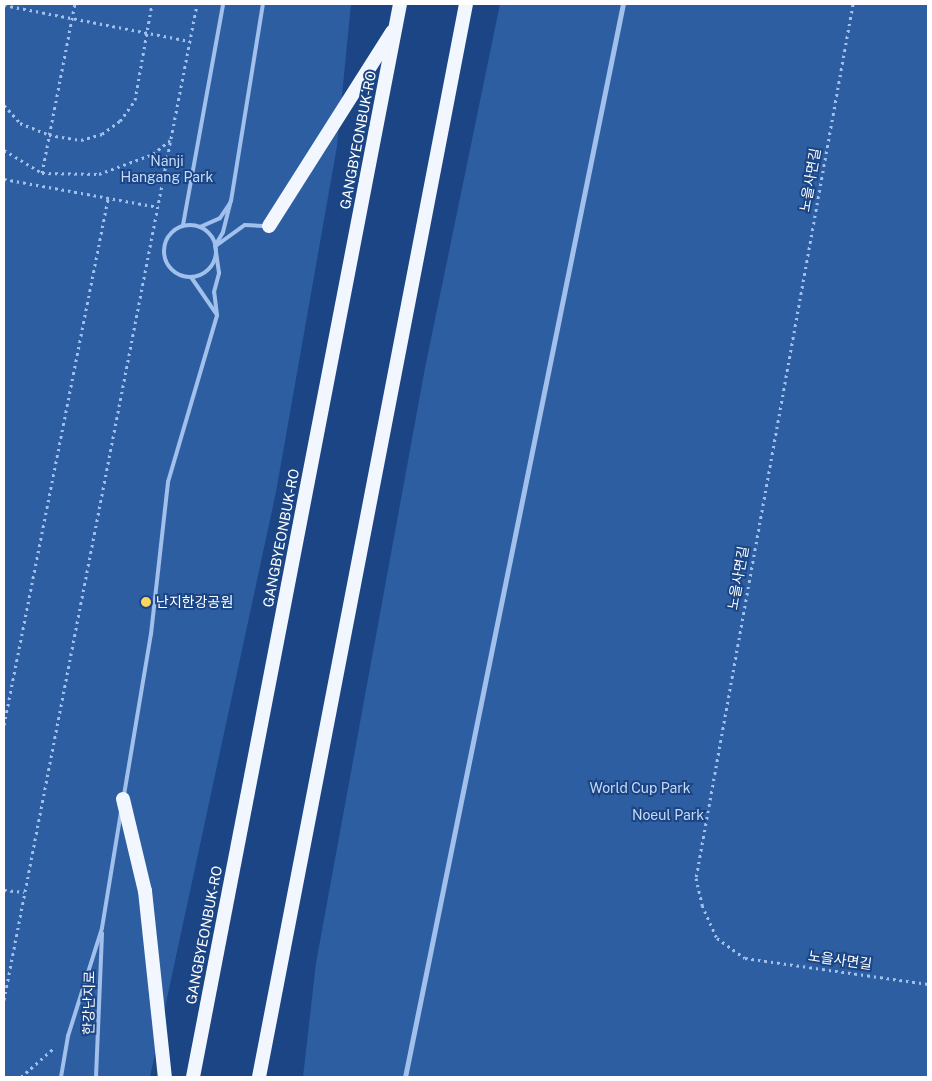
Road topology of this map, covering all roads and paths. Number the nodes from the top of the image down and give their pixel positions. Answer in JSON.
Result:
{"nodes":[{"id":1,"x":74,"y":4,"type":"edge"},
{"id":2,"x":152,"y":4,"type":"edge"},
{"id":3,"x":197,"y":4,"type":"edge"},
{"id":4,"x":223,"y":4,"type":"edge"},
{"id":5,"x":263,"y":4,"type":"edge"},
{"id":6,"x":400,"y":4,"type":"edge"},
{"id":7,"x":466,"y":4,"type":"edge"},
{"id":8,"x":624,"y":4,"type":"edge"},
{"id":9,"x":853,"y":4,"type":"edge"},
{"id":10,"x":4,"y":5,"type":"edge"},
{"id":11,"x":72,"y":18,"type":"junction"},
{"id":12,"x":397,"y":25,"type":"junction"},
{"id":13,"x":147,"y":33,"type":"junction"},
{"id":14,"x":190,"y":41,"type":"junction"},
{"id":15,"x":4,"y":105,"type":"edge"},
{"id":16,"x":49,"y":135,"type":"junction"},
{"id":17,"x":171,"y":140,"type":"junction"},
{"id":18,"x":4,"y":150,"type":"edge"},
{"id":19,"x":42,"y":173,"type":"junction"},
{"id":20,"x":4,"y":179,"type":"edge"},
{"id":21,"x":108,"y":199,"type":"junction"},
{"id":22,"x":231,"y":201,"type":"junction"},
{"id":23,"x":158,"y":208,"type":"junction"},
{"id":24,"x":183,"y":225,"type":"junction"},
{"id":25,"x":270,"y":226,"type":"joint"},
{"id":26,"x":200,"y":227,"type":"junction"},
{"id":27,"x":215,"y":246,"type":"junction"},
{"id":28,"x":191,"y":277,"type":"junction"},
{"id":29,"x":217,"y":315,"type":"junction"},
{"id":30,"x":4,"y":725,"type":"edge"},
{"id":31,"x":123,"y":799,"type":"junction"},
{"id":32,"x":4,"y":890,"type":"edge"},
{"id":33,"x":24,"y":892,"type":"junction"},
{"id":34,"x":102,"y":928,"type":"junction"},
{"id":35,"x":928,"y":984,"type":"edge"},
{"id":36,"x":4,"y":1000,"type":"edge"},
{"id":37,"x":270,"y":1029,"type":"junction"},
{"id":38,"x":68,"y":1036,"type":"junction"},
{"id":39,"x":21,"y":1077,"type":"edge"},
{"id":40,"x":60,"y":1077,"type":"edge"},
{"id":41,"x":96,"y":1077,"type":"edge"},
{"id":42,"x":165,"y":1077,"type":"edge"},
{"id":43,"x":193,"y":1077,"type":"edge"},
{"id":44,"x":260,"y":1077,"type":"edge"},
{"id":45,"x":270,"y":1077,"type":"edge"},
{"id":46,"x":405,"y":1077,"type":"edge"}],
"edges":[{"from":1,"to":11,"type":"path"},
{"from":2,"to":13,"type":"path"},
{"from":3,"to":14,"type":"path"},
{"from":4,"to":24,"type":"lane"},
{"from":5,"to":22,"type":"lane"},
{"from":6,"to":12,"type":"highway","name":"GANGBYEONBUK-RO"},
{"from":7,"to":37,"type":"highway"},
{"from":8,"to":46,"type":"street"},
{"from":9,"to":35,"type":"path","name":"노을사면길"},
{"from":10,"to":11,"type":"path"},
{"from":11,"to":13,"type":"path"},
{"from":11,"to":16,"type":"path"},
{"from":12,"to":25,"type":"highway"},
{"from":12,"to":43,"type":"highway","name":"GANGBYEONBUK-RO"},
{"from":13,"to":14,"type":"path"},
{"from":13,"to":16,"type":"path"},
{"from":14,"to":17,"type":"path"},
{"from":15,"to":16,"type":"path"},
{"from":16,"to":19,"type":"path"},
{"from":17,"to":19,"type":"path"},
{"from":17,"to":23,"type":"path"},
{"from":18,"to":19,"type":"path"},
{"from":20,"to":21,"type":"path"},
{"from":21,"to":23,"type":"path"},
{"from":21,"to":30,"type":"path"},
{"from":22,"to":26,"type":"lane"},
{"from":22,"to":27,"type":"lane"},
{"from":23,"to":33,"type":"path"},
{"from":24,"to":26,"type":"lane"},
{"from":24,"to":28,"type":"lane"},
{"from":25,"to":27,"type":"lane"},
{"from":26,"to":27,"type":"lane"},
{"from":27,"to":28,"type":"lane"},
{"from":27,"to":29,"type":"lane"},
{"from":28,"to":29,"type":"lane"},
{"from":29,"to":31,"type":"lane"},
{"from":31,"to":34,"type":"lane"},
{"from":31,"to":42,"type":"highway"},
{"from":32,"to":33,"type":"path"},
{"from":33,"to":36,"type":"path"},
{"from":34,"to":38,"type":"lane"},
{"from":34,"to":41,"type":"lane","name":"한강난지로"},
{"from":37,"to":44,"type":"highway"},
{"from":37,"to":45,"type":"highway"},
{"from":38,"to":39,"type":"path"},
{"from":38,"to":40,"type":"lane"}]}
